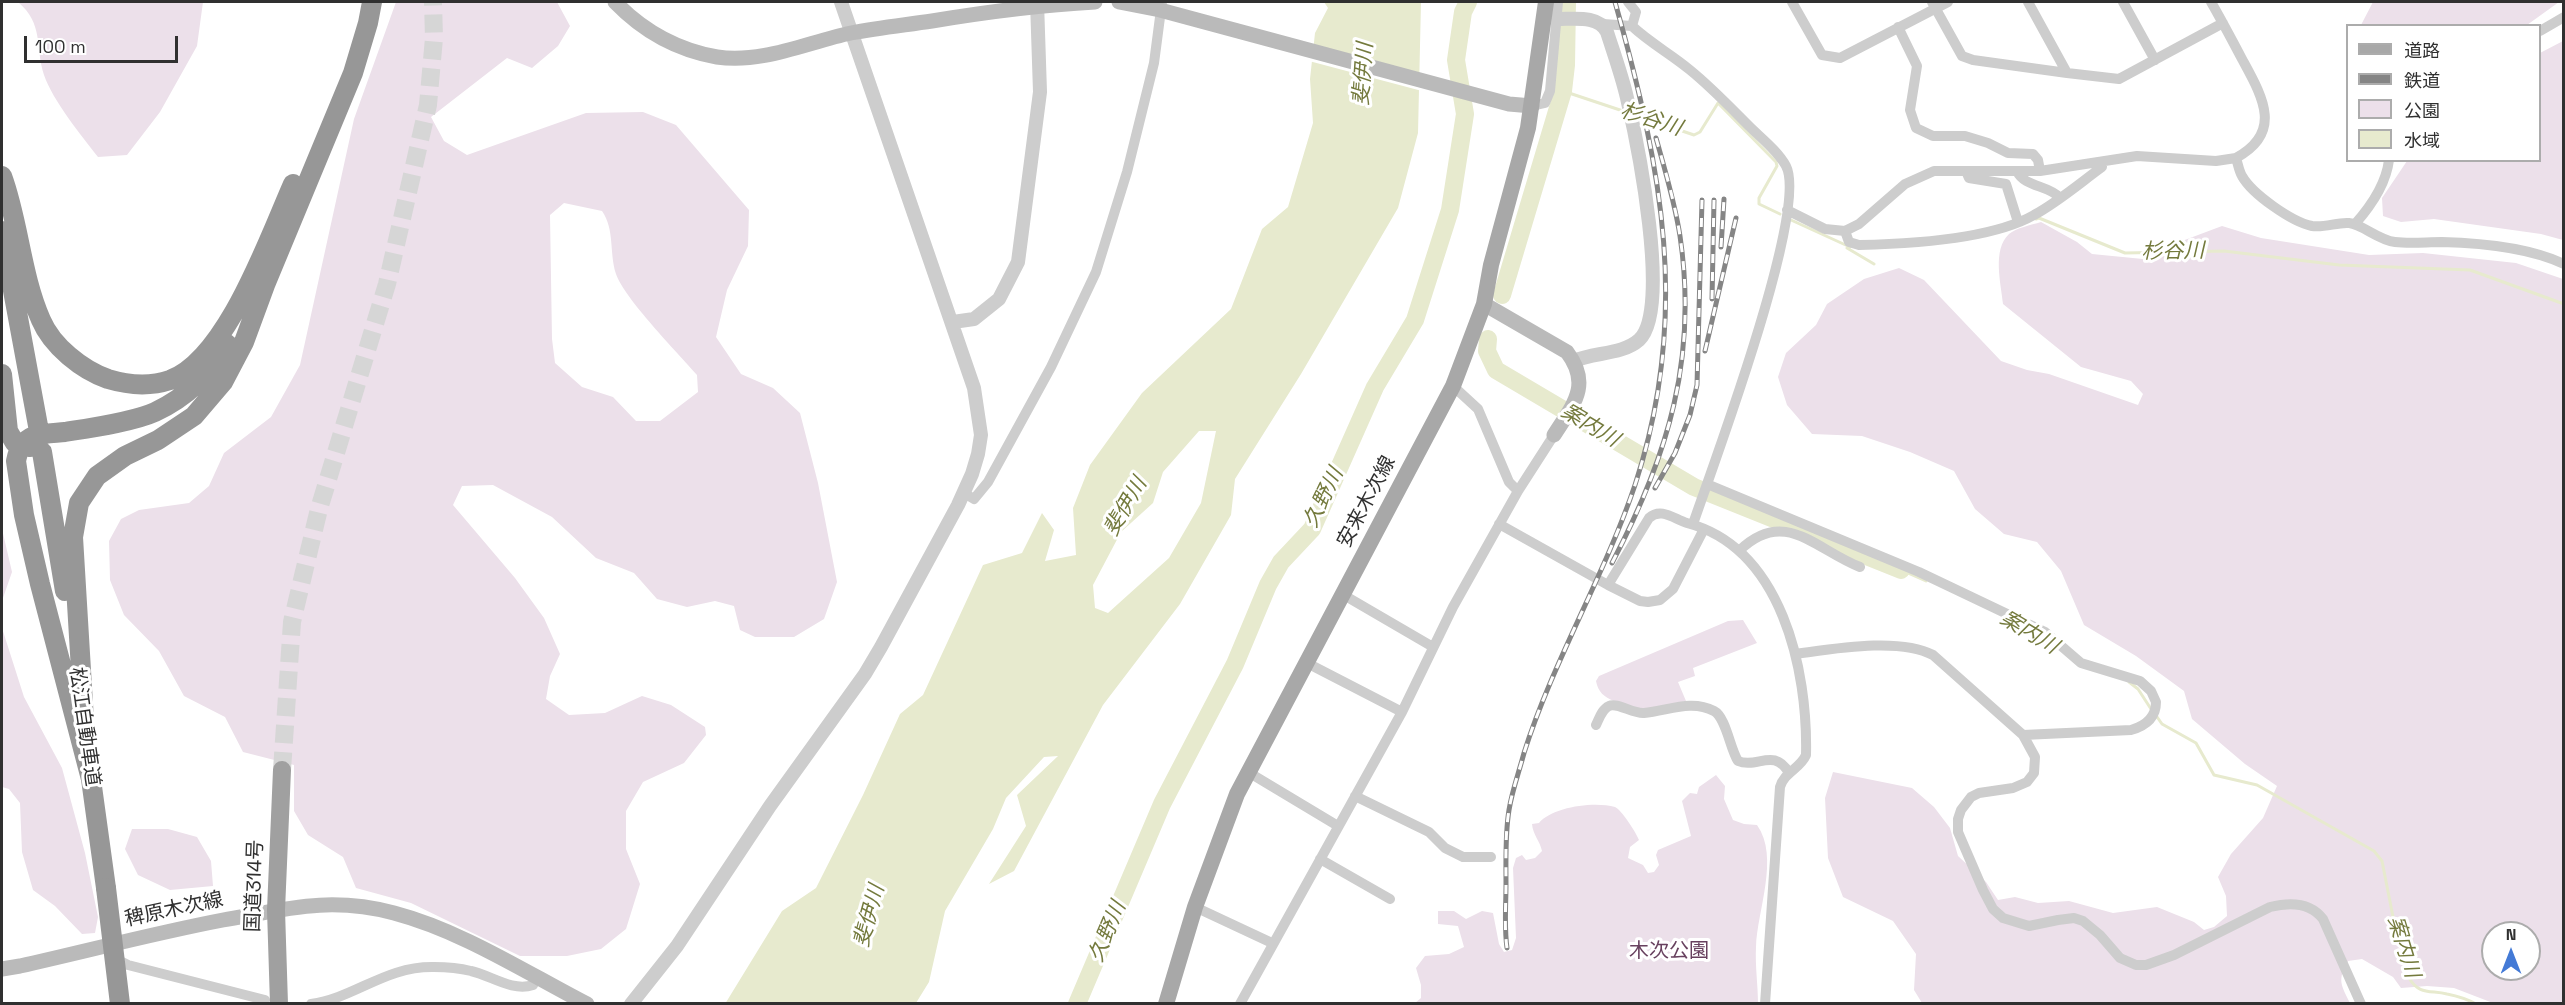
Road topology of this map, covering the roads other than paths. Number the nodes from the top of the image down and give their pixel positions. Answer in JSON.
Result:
{"nodes":[{"id":1,"x":363,"y":2,"type":"edge"},
{"id":2,"x":372,"y":2,"type":"edge"},
{"id":3,"x":615,"y":2,"type":"edge"},
{"id":4,"x":841,"y":2,"type":"edge"},
{"id":5,"x":1095,"y":2,"type":"edge"},
{"id":6,"x":1119,"y":2,"type":"edge"},
{"id":7,"x":1546,"y":2,"type":"edge"},
{"id":8,"x":1558,"y":2,"type":"edge"},
{"id":9,"x":1628,"y":2,"type":"edge"},
{"id":10,"x":1792,"y":2,"type":"edge"},
{"id":11,"x":1948,"y":2,"type":"edge"},
{"id":12,"x":2028,"y":2,"type":"edge"},
{"id":13,"x":2123,"y":2,"type":"edge"},
{"id":14,"x":2211,"y":2,"type":"edge"},
{"id":15,"x":1037,"y":3,"type":"edge"},
{"id":16,"x":1934,"y":5,"type":"edge"},
{"id":17,"x":1165,"y":8,"type":"edge"},
{"id":18,"x":2564,"y":17,"type":"edge"},
{"id":19,"x":1565,"y":19,"type":"junction"},
{"id":20,"x":2223,"y":23,"type":"junction"},
{"id":21,"x":1603,"y":24,"type":"junction"},
{"id":22,"x":1632,"y":26,"type":"junction"},
{"id":23,"x":1898,"y":27,"type":"junction"},
{"id":24,"x":2541,"y":30,"type":"edge"},
{"id":25,"x":850,"y":33,"type":"junction"},
{"id":26,"x":2154,"y":60,"type":"junction"},
{"id":27,"x":2067,"y":73,"type":"junction"},
{"id":28,"x":1532,"y":106,"type":"junction"},
{"id":29,"x":2236,"y":159,"type":"junction"},
{"id":30,"x":2102,"y":162,"type":"junction"},
{"id":31,"x":2389,"y":162,"type":"edge"},
{"id":32,"x":1966,"y":171,"type":"junction"},
{"id":33,"x":2017,"y":171,"type":"junction"},
{"id":34,"x":2040,"y":171,"type":"junction"},
{"id":35,"x":2,"y":176,"type":"edge"},
{"id":36,"x":2060,"y":197,"type":"junction"},
{"id":37,"x":1787,"y":210,"type":"junction"},
{"id":38,"x":2018,"y":222,"type":"junction"},
{"id":39,"x":2355,"y":224,"type":"junction"},
{"id":40,"x":2,"y":231,"type":"edge"},
{"id":41,"x":1845,"y":231,"type":"junction"},
{"id":42,"x":2564,"y":264,"type":"edge"},
{"id":43,"x":240,"y":302,"type":"junction"},
{"id":44,"x":1484,"y":304,"type":"junction"},
{"id":45,"x":953,"y":322,"type":"junction"},
{"id":46,"x":1574,"y":361,"type":"junction"},
{"id":47,"x":2,"y":374,"type":"edge"},
{"id":48,"x":223,"y":382,"type":"junction"},
{"id":49,"x":1453,"y":386,"type":"junction"},
{"id":50,"x":39,"y":431,"type":"dead end"},
{"id":51,"x":1554,"y":435,"type":"joint"},
{"id":52,"x":20,"y":446,"type":"junction"},
{"id":53,"x":42,"y":452,"type":"dead end"},
{"id":54,"x":1705,"y":489,"type":"junction"},
{"id":55,"x":1518,"y":491,"type":"junction"},
{"id":56,"x":964,"y":493,"type":"junction"},
{"id":57,"x":1499,"y":524,"type":"junction"},
{"id":58,"x":1693,"y":524,"type":"junction"},
{"id":59,"x":1790,"y":526,"type":"junction"},
{"id":60,"x":1704,"y":529,"type":"junction"},
{"id":61,"x":1740,"y":550,"type":"junction"},
{"id":62,"x":1860,"y":567,"type":"dead end"},
{"id":63,"x":1608,"y":585,"type":"junction"},
{"id":64,"x":1342,"y":594,"type":"junction"},
{"id":65,"x":1433,"y":647,"type":"junction"},
{"id":66,"x":1796,"y":654,"type":"junction"},
{"id":67,"x":1307,"y":663,"type":"junction"},
{"id":68,"x":1402,"y":712,"type":"junction"},
{"id":69,"x":84,"y":720,"type":"junction"},
{"id":70,"x":1596,"y":725,"type":"dead end"},
{"id":71,"x":2023,"y":735,"type":"junction"},
{"id":72,"x":282,"y":770,"type":"tunnel mouth"},
{"id":73,"x":1248,"y":772,"type":"junction"},
{"id":74,"x":1789,"y":773,"type":"junction"},
{"id":75,"x":92,"y":783,"type":"junction"},
{"id":76,"x":1355,"y":796,"type":"junction"},
{"id":77,"x":1338,"y":826,"type":"junction"},
{"id":78,"x":1491,"y":857,"type":"dead end"},
{"id":79,"x":1320,"y":859,"type":"junction"},
{"id":80,"x":1390,"y":899,"type":"dead end"},
{"id":81,"x":1195,"y":908,"type":"junction"},
{"id":82,"x":276,"y":910,"type":"junction"},
{"id":83,"x":1272,"y":943,"type":"junction"},
{"id":84,"x":107,"y":946,"type":"junction"},
{"id":85,"x":2,"y":969,"type":"edge"},
{"id":86,"x":537,"y":978,"type":"junction"},
{"id":87,"x":272,"y":1002,"type":"edge"},
{"id":88,"x":120,"y":1004,"type":"edge"},
{"id":89,"x":311,"y":1004,"type":"edge"},
{"id":90,"x":587,"y":1004,"type":"edge"},
{"id":91,"x":631,"y":1004,"type":"edge"},
{"id":92,"x":1166,"y":1004,"type":"edge"},
{"id":93,"x":1240,"y":1004,"type":"edge"},
{"id":94,"x":1765,"y":1004,"type":"edge"},
{"id":95,"x":2361,"y":1004,"type":"edge"}],
"edges":[{"from":1,"to":43,"type":"highway"},
{"from":2,"to":48,"type":"highway"},
{"from":3,"to":25,"type":"main road"},
{"from":4,"to":25,"type":"street"},
{"from":5,"to":15,"type":"main road"},
{"from":6,"to":17,"type":"main road"},
{"from":7,"to":28,"type":"main road","name":"安来木次線"},
{"from":8,"to":19,"type":"street"},
{"from":9,"to":22,"type":"street"},
{"from":10,"to":23,"type":"street"},
{"from":11,"to":16,"type":"street"},
{"from":12,"to":27,"type":"street"},
{"from":13,"to":26,"type":"street"},
{"from":14,"to":20,"type":"street"},
{"from":15,"to":25,"type":"main road"},
{"from":15,"to":45,"type":"street"},
{"from":16,"to":23,"type":"street"},
{"from":16,"to":27,"type":"street"},
{"from":17,"to":28,"type":"main road"},
{"from":17,"to":56,"type":"street"},
{"from":18,"to":24,"type":"street"},
{"from":19,"to":21,"type":"street"},
{"from":19,"to":28,"type":"street"},
{"from":20,"to":26,"type":"street"},
{"from":20,"to":29,"type":"street"},
{"from":21,"to":22,"type":"street"},
{"from":21,"to":46,"type":"street"},
{"from":22,"to":37,"type":"street"},
{"from":23,"to":34,"type":"street"},
{"from":25,"to":45,"type":"street"},
{"from":26,"to":27,"type":"street"},
{"from":28,"to":44,"type":"main road","name":"安来木次線"},
{"from":29,"to":30,"type":"street"},
{"from":29,"to":39,"type":"street"},
{"from":30,"to":34,"type":"street"},
{"from":30,"to":36,"type":"street"},
{"from":31,"to":39,"type":"street"},
{"from":32,"to":33,"type":"street"},
{"from":32,"to":38,"type":"street"},
{"from":32,"to":41,"type":"street"},
{"from":33,"to":34,"type":"street"},
{"from":33,"to":36,"type":"street"},
{"from":35,"to":43,"type":"highway"},
{"from":36,"to":38,"type":"street"},
{"from":37,"to":41,"type":"street"},
{"from":37,"to":54,"type":"street"},
{"from":38,"to":41,"type":"street"},
{"from":39,"to":42,"type":"street"},
{"from":40,"to":50,"type":"highway"},
{"from":43,"to":52,"type":"highway"},
{"from":44,"to":46,"type":"main road"},
{"from":44,"to":49,"type":"main road","name":"安来木次線"},
{"from":45,"to":56,"type":"street"},
{"from":46,"to":51,"type":"main road"},
{"from":47,"to":52,"type":"highway"},
{"from":48,"to":52,"type":"highway"},
{"from":48,"to":69,"type":"highway"},
{"from":49,"to":55,"type":"street"},
{"from":49,"to":64,"type":"main road","name":"安来木次線"},
{"from":51,"to":55,"type":"street"},
{"from":52,"to":75,"type":"highway"},
{"from":53,"to":69,"type":"highway","name":"松江自動車道"},
{"from":54,"to":58,"type":"street"},
{"from":54,"to":59,"type":"street"},
{"from":55,"to":57,"type":"street"},
{"from":56,"to":91,"type":"street"},
{"from":57,"to":63,"type":"street"},
{"from":57,"to":65,"type":"street"},
{"from":58,"to":60,"type":"street"},
{"from":58,"to":63,"type":"street"},
{"from":59,"to":61,"type":"street"},
{"from":59,"to":62,"type":"street"},
{"from":59,"to":71,"type":"street"},
{"from":60,"to":61,"type":"street"},
{"from":60,"to":63,"type":"street"},
{"from":61,"to":66,"type":"street"},
{"from":64,"to":65,"type":"street"},
{"from":64,"to":67,"type":"main road","name":"安来木次線"},
{"from":65,"to":68,"type":"street"},
{"from":66,"to":71,"type":"street"},
{"from":66,"to":74,"type":"street"},
{"from":67,"to":68,"type":"street"},
{"from":67,"to":73,"type":"main road","name":"安来木次線"},
{"from":68,"to":76,"type":"street"},
{"from":69,"to":75,"type":"highway","name":"松江自動車道"},
{"from":70,"to":74,"type":"street"},
{"from":71,"to":95,"type":"street"},
{"from":72,"to":82,"type":"highway","name":"国道314号"},
{"from":73,"to":77,"type":"street"},
{"from":73,"to":81,"type":"main road","name":"安来木次線"},
{"from":74,"to":94,"type":"street"},
{"from":75,"to":88,"type":"highway","name":"松江自動車道","bridge":true},
{"from":76,"to":77,"type":"street"},
{"from":76,"to":78,"type":"street"},
{"from":77,"to":79,"type":"street"},
{"from":79,"to":80,"type":"street"},
{"from":79,"to":83,"type":"street"},
{"from":81,"to":83,"type":"street"},
{"from":81,"to":92,"type":"main road","name":"安来木次線"},
{"from":82,"to":84,"type":"main road","name":"稗原木次線"},
{"from":82,"to":86,"type":"main road","name":"稗原木次線"},
{"from":82,"to":87,"type":"highway","name":"国道314号"},
{"from":83,"to":93,"type":"street"},
{"from":84,"to":85,"type":"main road","name":"稗原木次線"},
{"from":84,"to":87,"type":"street"},
{"from":86,"to":89,"type":"street"},
{"from":86,"to":90,"type":"main road","name":"稗原木次線"}]}
